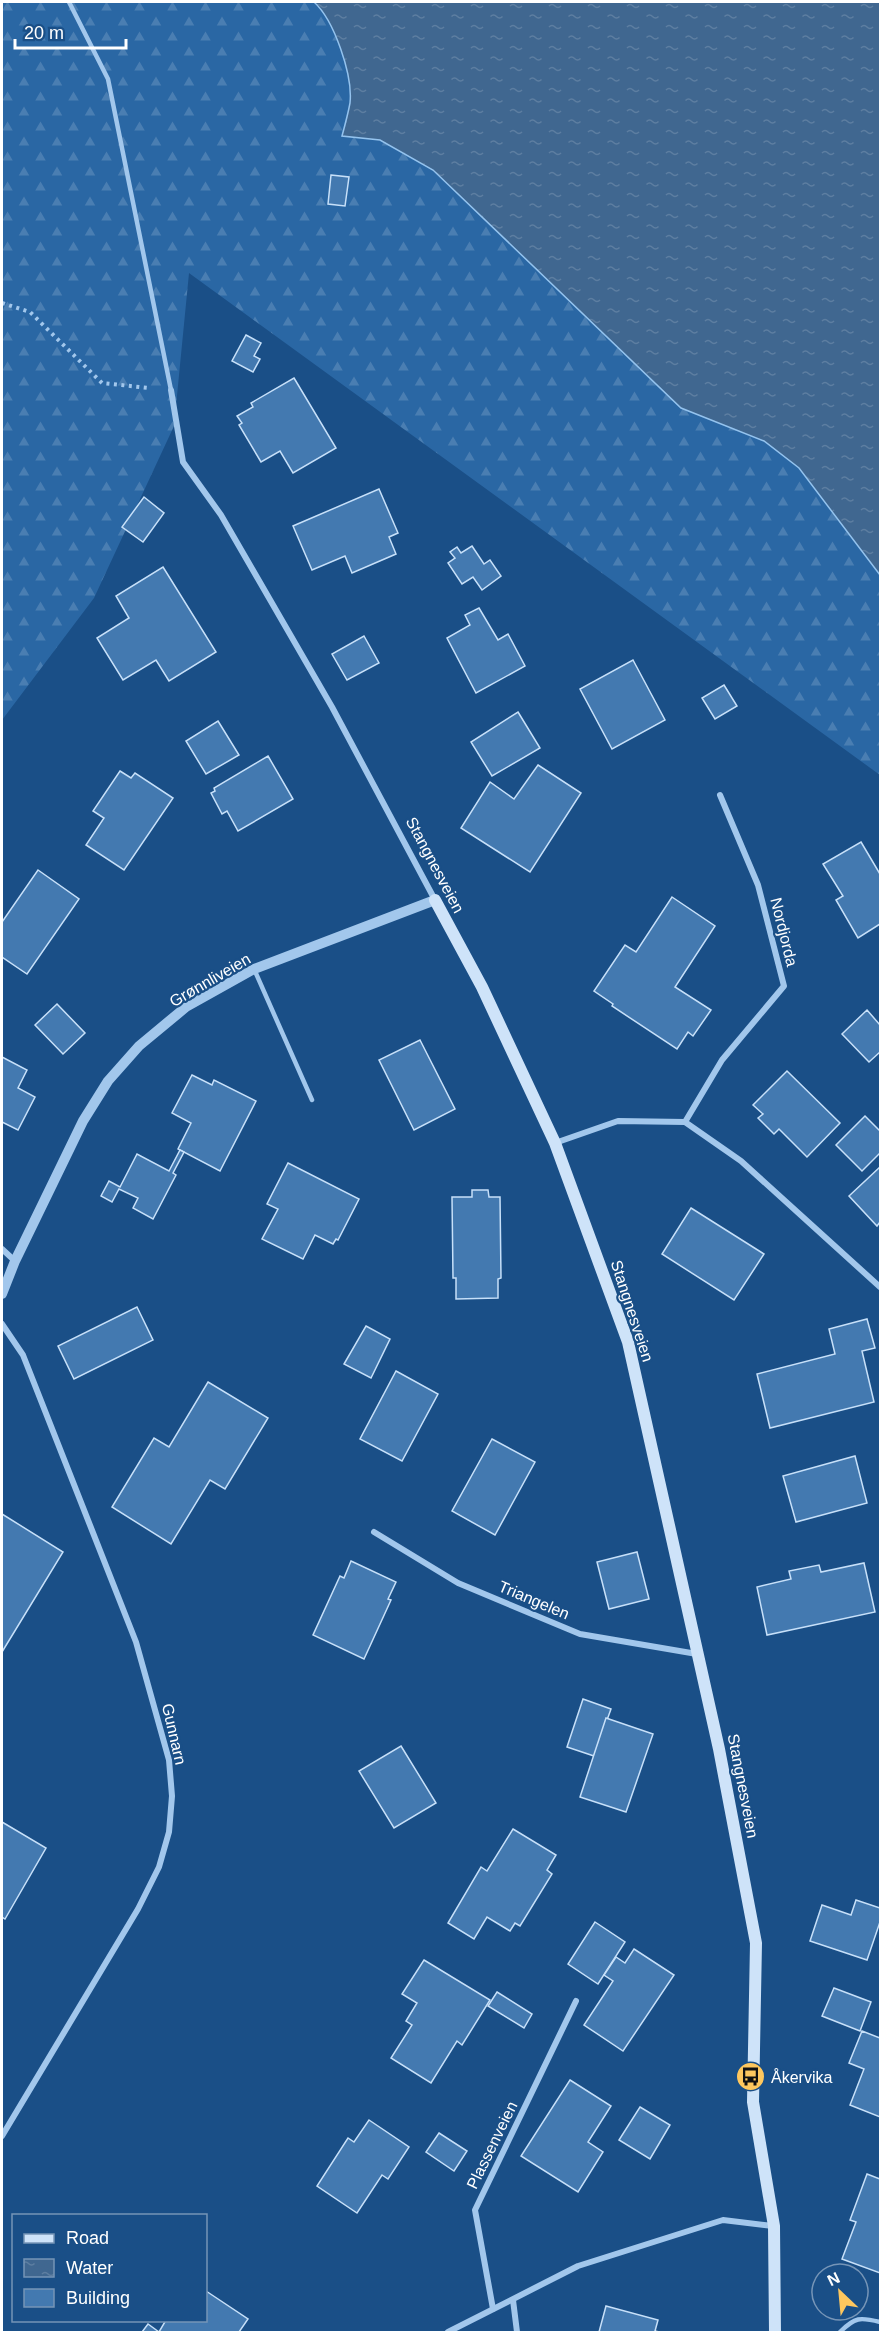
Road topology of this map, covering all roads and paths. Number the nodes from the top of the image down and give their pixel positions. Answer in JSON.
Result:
{"nodes":[{"id":1,"x":69,"y":2,"type":"edge"},
{"id":2,"x":2,"y":303,"type":"edge"},
{"id":3,"x":171,"y":390,"type":"junction"},
{"id":4,"x":720,"y":795,"type":"dead end"},
{"id":5,"x":435,"y":900,"type":"junction"},
{"id":6,"x":254,"y":969,"type":"junction"},
{"id":7,"x":312,"y":1100,"type":"dead end"},
{"id":8,"x":685,"y":1122,"type":"junction"},
{"id":9,"x":555,"y":1143,"type":"junction"},
{"id":10,"x":2,"y":1249,"type":"edge"},
{"id":11,"x":15,"y":1261,"type":"junction"},
{"id":12,"x":880,"y":1287,"type":"edge"},
{"id":13,"x":2,"y":1294,"type":"edge"},
{"id":14,"x":2,"y":1324,"type":"edge"},
{"id":15,"x":375,"y":1532,"type":"dead end"},
{"id":16,"x":697,"y":1654,"type":"junction"},
{"id":17,"x":576,"y":2001,"type":"dead end"},
{"id":18,"x":2,"y":2136,"type":"edge"},
{"id":19,"x":774,"y":2226,"type":"junction"},
{"id":20,"x":513,"y":2300,"type":"junction"},
{"id":21,"x":493,"y":2309,"type":"junction"},
{"id":22,"x":880,"y":2322,"type":"edge"},
{"id":23,"x":448,"y":2332,"type":"edge"},
{"id":24,"x":517,"y":2332,"type":"edge"},
{"id":25,"x":775,"y":2332,"type":"edge"},
{"id":26,"x":840,"y":2332,"type":"edge"}],
"edges":[{"from":1,"to":3,"type":"lane"},
{"from":2,"to":3,"type":"path"},
{"from":3,"to":5,"type":"street","name":"Stangnesveien"},
{"from":4,"to":8,"type":"street","name":"Nordjorda"},
{"from":5,"to":6,"type":"street","name":"Grønnliveien"},
{"from":5,"to":9,"type":"main road","name":"Stangnesveien"},
{"from":6,"to":7,"type":"lane"},
{"from":6,"to":11,"type":"street","name":"Grønnliveien"},
{"from":8,"to":9,"type":"street"},
{"from":8,"to":12,"type":"street"},
{"from":9,"to":16,"type":"main road","name":"Stangnesveien"},
{"from":10,"to":11,"type":"street"},
{"from":11,"to":13,"type":"street","name":"Grønnliveien"},
{"from":14,"to":18,"type":"street","name":"Gunnarn"},
{"from":15,"to":16,"type":"street","name":"Triangelen"},
{"from":16,"to":19,"type":"main road","name":"Stangnesveien"},
{"from":17,"to":21,"type":"street","name":"Plassenveien"},
{"from":19,"to":20,"type":"street"},
{"from":19,"to":25,"type":"main road","name":"Stangnesveien"},
{"from":20,"to":21,"type":"street"},
{"from":20,"to":24,"type":"street"},
{"from":21,"to":23,"type":"street"},
{"from":22,"to":26,"type":"lane"}]}
